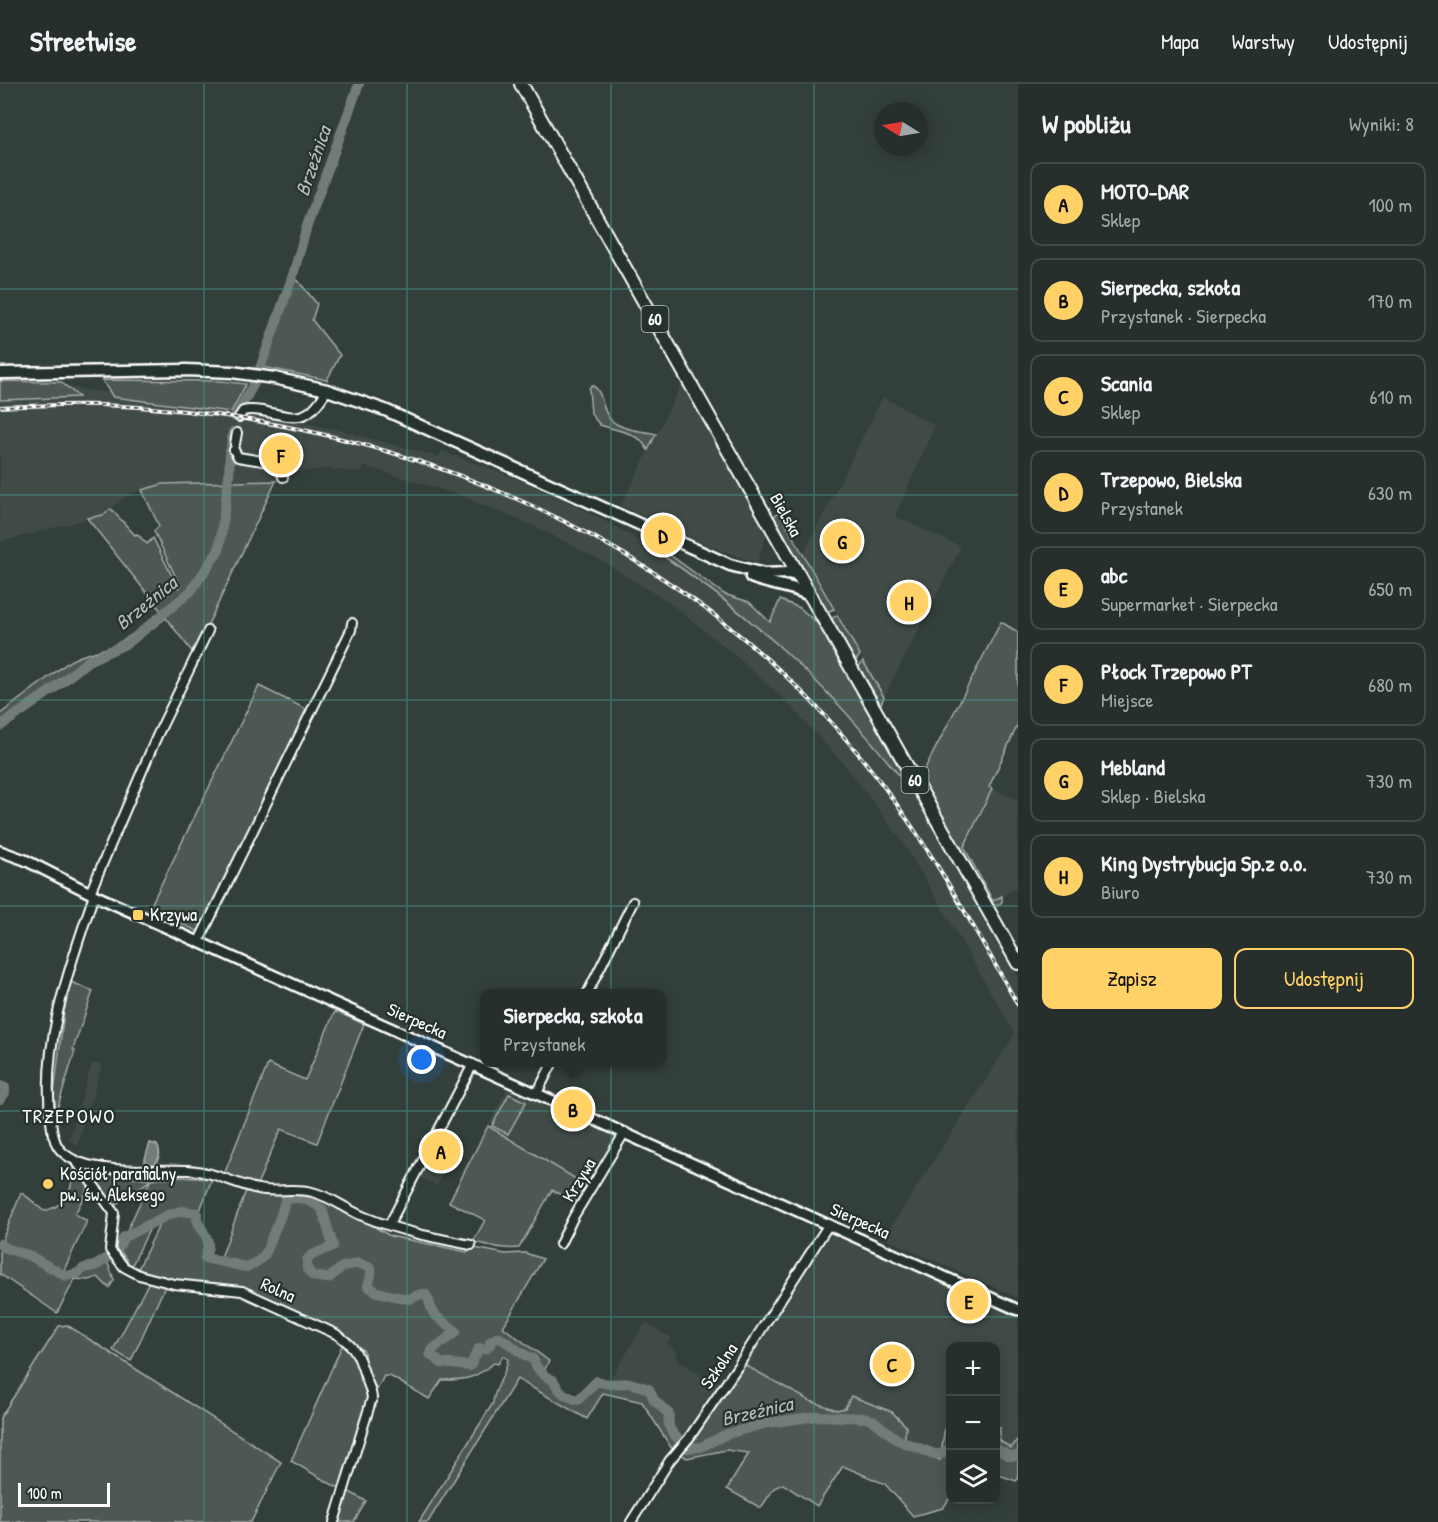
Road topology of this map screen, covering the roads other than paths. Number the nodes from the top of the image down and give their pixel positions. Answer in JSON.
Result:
{"nodes":[{"id":1,"x":521,"y":84,"type":"edge"},
{"id":2,"x":0,"y":373,"type":"edge"},
{"id":3,"x":327,"y":390,"type":"junction"},
{"id":4,"x":239,"y":417,"type":"dead end"},
{"id":5,"x":237,"y":433,"type":"tunnel mouth"},
{"id":6,"x":283,"y":477,"type":"dead end"},
{"id":7,"x":788,"y":555,"type":"junction"},
{"id":8,"x":730,"y":565,"type":"junction"},
{"id":9,"x":779,"y":574,"type":"junction"},
{"id":10,"x":797,"y":580,"type":"junction"},
{"id":11,"x":352,"y":623,"type":"dead end"},
{"id":12,"x":208,"y":631,"type":"dead end"},
{"id":13,"x":0,"y":851,"type":"edge"},
{"id":14,"x":92,"y":894,"type":"junction"},
{"id":15,"x":633,"y":902,"type":"dead end"},
{"id":16,"x":199,"y":941,"type":"junction"},
{"id":17,"x":1018,"y":963,"type":"edge"},
{"id":18,"x":589,"y":989,"type":"edge"},
{"id":19,"x":473,"y":1064,"type":"junction"},
{"id":20,"x":550,"y":1067,"type":"edge"},
{"id":21,"x":537,"y":1093,"type":"junction"},
{"id":22,"x":625,"y":1132,"type":"junction"},
{"id":23,"x":76,"y":1161,"type":"junction"},
{"id":24,"x":829,"y":1224,"type":"junction"},
{"id":25,"x":389,"y":1225,"type":"junction"},
{"id":26,"x":560,"y":1244,"type":"dead end"},
{"id":27,"x":471,"y":1245,"type":"dead end"},
{"id":28,"x":1018,"y":1310,"type":"edge"},
{"id":29,"x":334,"y":1522,"type":"edge"},
{"id":30,"x":631,"y":1522,"type":"edge"}],
"edges":[{"from":1,"to":7,"type":"main road","name":"Bielska","number":"60"},
{"from":2,"to":3,"type":"main road"},
{"from":3,"to":4,"type":"street"},
{"from":3,"to":8,"type":"main road"},
{"from":5,"to":6,"type":"street"},
{"from":7,"to":9,"type":"main road"},
{"from":7,"to":10,"type":"main road","name":"Bielska","number":"60"},
{"from":8,"to":9,"type":"main road"},
{"from":8,"to":10,"type":"main road"},
{"from":9,"to":10,"type":"main road"},
{"from":10,"to":17,"type":"main road","name":"Bielska","number":"60"},
{"from":11,"to":16,"type":"street"},
{"from":12,"to":14,"type":"street"},
{"from":13,"to":14,"type":"street","name":"Sierpecka"},
{"from":14,"to":16,"type":"street","name":"Sierpecka"},
{"from":14,"to":23,"type":"street"},
{"from":15,"to":18,"type":"street"},
{"from":16,"to":19,"type":"street","name":"Sierpecka"},
{"from":19,"to":21,"type":"street","name":"Sierpecka"},
{"from":19,"to":25,"type":"street"},
{"from":20,"to":21,"type":"street"},
{"from":21,"to":22,"type":"street","name":"Sierpecka"},
{"from":22,"to":24,"type":"street","name":"Sierpecka"},
{"from":22,"to":26,"type":"street","name":"Krzywa"},
{"from":23,"to":25,"type":"street"},
{"from":23,"to":29,"type":"street","name":"Rolna"},
{"from":24,"to":28,"type":"street","name":"Sierpecka"},
{"from":24,"to":30,"type":"street","name":"Szkolna"},
{"from":25,"to":27,"type":"street"}]}
